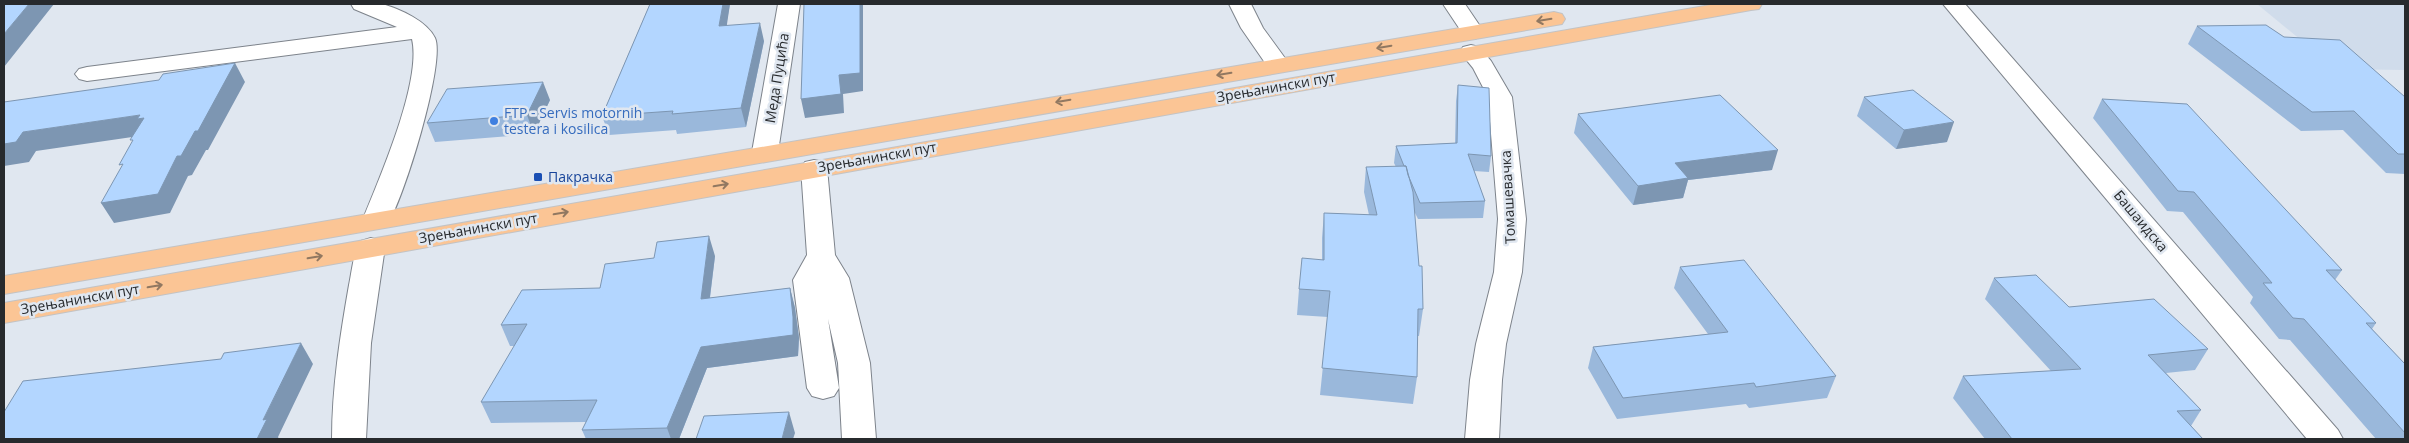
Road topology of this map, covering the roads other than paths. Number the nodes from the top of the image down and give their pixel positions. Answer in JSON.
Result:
{"nodes":[{"id":1,"x":362,"y":4,"type":"edge"},
{"id":2,"x":789,"y":4,"type":"edge"},
{"id":3,"x":1240,"y":4,"type":"edge"},
{"id":4,"x":1454,"y":4,"type":"edge"},
{"id":5,"x":1644,"y":4,"type":"edge"},
{"id":6,"x":1751,"y":4,"type":"edge"},
{"id":7,"x":1954,"y":4,"type":"edge"},
{"id":8,"x":418,"y":31,"type":"junction"},
{"id":9,"x":1472,"y":42,"type":"junction"},
{"id":10,"x":1278,"y":65,"type":"junction"},
{"id":11,"x":87,"y":74,"type":"dead end"},
{"id":12,"x":765,"y":152,"type":"junction"},
{"id":13,"x":814,"y":168,"type":"junction"},
{"id":14,"x":374,"y":233,"type":"junction"},
{"id":15,"x":821,"y":256,"type":"junction"},
{"id":16,"x":4,"y":284,"type":"edge"},
{"id":17,"x":4,"y":313,"type":"edge"},
{"id":18,"x":823,"y":388,"type":"dead end"},
{"id":19,"x":349,"y":439,"type":"edge"},
{"id":20,"x":859,"y":439,"type":"edge"},
{"id":21,"x":1482,"y":439,"type":"edge"},
{"id":22,"x":2326,"y":439,"type":"edge"}],
"edges":[{"from":1,"to":8,"type":"street"},
{"from":2,"to":12,"type":"street","name":"Меда Пуцића"},
{"from":3,"to":10,"type":"street"},
{"from":4,"to":9,"type":"street","name":"Томашевачка"},
{"from":5,"to":9,"type":"main road","name":"Зрењанински пут","one_way":true},
{"from":6,"to":9,"type":"main road","name":"Зрењанински пут"},
{"from":7,"to":22,"type":"street","name":"Башаидска"},
{"from":8,"to":11,"type":"street"},
{"from":8,"to":14,"type":"street"},
{"from":9,"to":10,"type":"main road","name":"Зрењанински пут","one_way":true},
{"from":9,"to":13,"type":"main road","name":"Зрењанински пут"},
{"from":9,"to":21,"type":"street","name":"Томашевачка"},
{"from":10,"to":12,"type":"main road","name":"Зрењанински пут","one_way":true},
{"from":12,"to":14,"type":"main road","name":"Зрењанински пут"},
{"from":14,"to":13,"type":"main road","name":"Зрењанински пут","one_way":true},
{"from":13,"to":15,"type":"street"},
{"from":14,"to":16,"type":"main road","name":"Зрењанински пут"},
{"from":17,"to":14,"type":"main road","name":"Зрењанински пут","one_way":true},
{"from":14,"to":19,"type":"street"},
{"from":15,"to":18,"type":"street"},
{"from":15,"to":20,"type":"street"}]}
